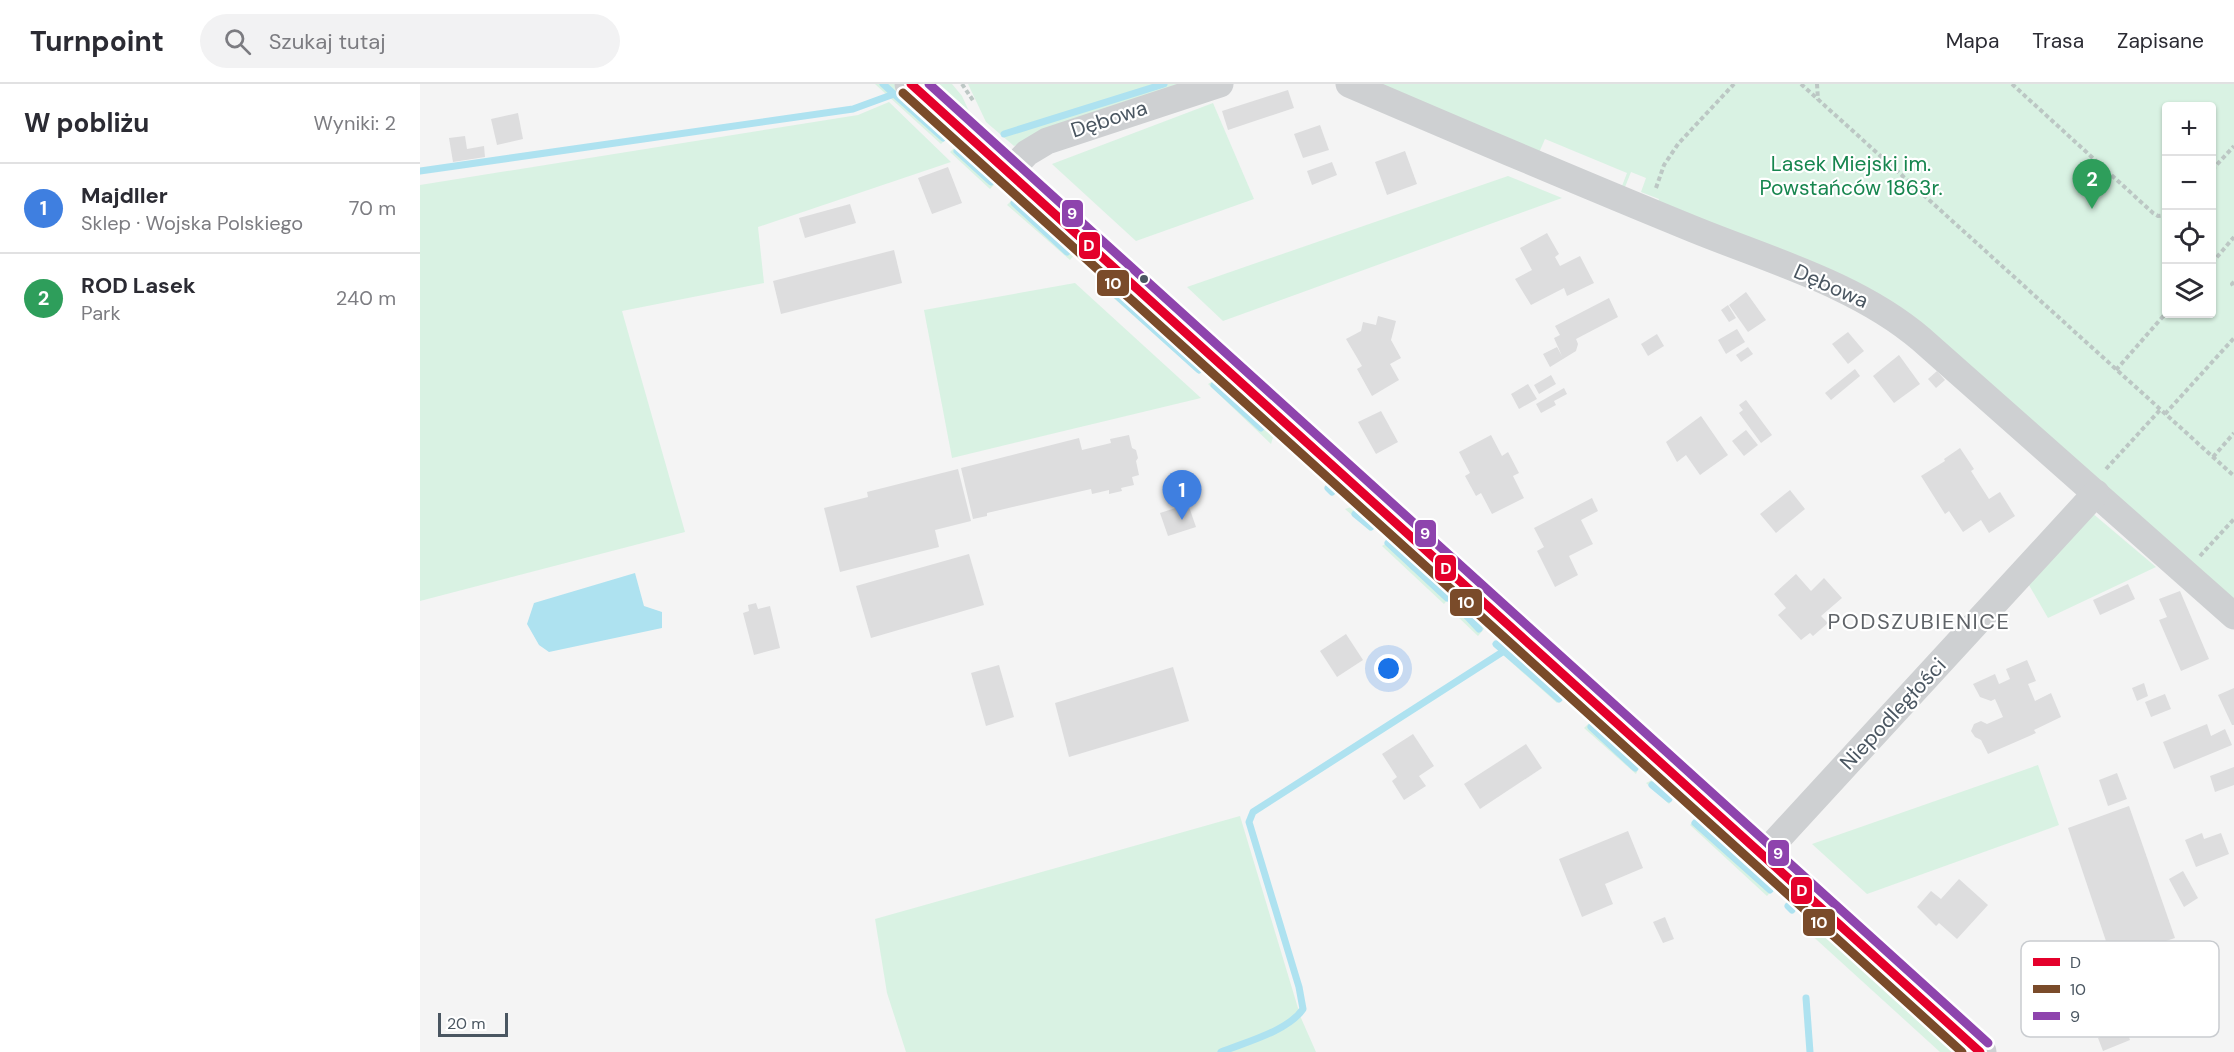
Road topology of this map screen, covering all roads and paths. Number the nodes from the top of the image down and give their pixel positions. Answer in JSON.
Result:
{"nodes":[{"id":1,"x":911,"y":84,"type":"edge"},
{"id":2,"x":1220,"y":84,"type":"edge"},
{"id":3,"x":1349,"y":84,"type":"edge"},
{"id":4,"x":1734,"y":84,"type":"edge"},
{"id":5,"x":1801,"y":84,"type":"edge"},
{"id":6,"x":1817,"y":84,"type":"edge"},
{"id":7,"x":2012,"y":84,"type":"edge"},
{"id":8,"x":1818,"y":100,"type":"junction"},
{"id":9,"x":2234,"y":146,"type":"edge"},
{"id":10,"x":2216,"y":165,"type":"edge"},
{"id":11,"x":1009,"y":172,"type":"junction"},
{"id":12,"x":1646,"y":210,"type":"junction"},
{"id":13,"x":2162,"y":216,"type":"edge"},
{"id":14,"x":2234,"y":237,"type":"edge"},
{"id":15,"x":2216,"y":257,"type":"edge"},
{"id":16,"x":2234,"y":282,"type":"edge"},
{"id":17,"x":2234,"y":287,"type":"edge"},
{"id":18,"x":2162,"y":318,"type":"edge"},
{"id":19,"x":2234,"y":338,"type":"edge"},
{"id":20,"x":2116,"y":370,"type":"junction"},
{"id":21,"x":2160,"y":410,"type":"junction"},
{"id":22,"x":2165,"y":414,"type":"junction"},
{"id":23,"x":2234,"y":434,"type":"edge"},
{"id":24,"x":2212,"y":457,"type":"junction"},
{"id":25,"x":2234,"y":476,"type":"edge"},
{"id":26,"x":2092,"y":490,"type":"junction"},
{"id":27,"x":2234,"y":519,"type":"edge"},
{"id":28,"x":2185,"y":572,"type":"junction"},
{"id":29,"x":2234,"y":616,"type":"edge"},
{"id":30,"x":1763,"y":855,"type":"junction"},
{"id":31,"x":1980,"y":1052,"type":"edge"}],
"edges":[{"from":1,"to":11,"type":"street"},
{"from":2,"to":11,"type":"street","name":"Dębowa"},
{"from":3,"to":12,"type":"street","name":"Dębowa"},
{"from":4,"to":12,"type":"path"},
{"from":5,"to":8,"type":"path"},
{"from":6,"to":8,"type":"path"},
{"from":7,"to":13,"type":"path"},
{"from":8,"to":20,"type":"path"},
{"from":9,"to":10,"type":"path"},
{"from":11,"to":30,"type":"street"},
{"from":12,"to":26,"type":"street","name":"Dębowa"},
{"from":14,"to":15,"type":"path"},
{"from":16,"to":17,"type":"path"},
{"from":18,"to":20,"type":"path"},
{"from":19,"to":22,"type":"path"},
{"from":20,"to":21,"type":"path"},
{"from":21,"to":22,"type":"path"},
{"from":21,"to":26,"type":"path"},
{"from":22,"to":24,"type":"path"},
{"from":23,"to":24,"type":"path"},
{"from":24,"to":25,"type":"path"},
{"from":26,"to":28,"type":"street","name":"Dębowa"},
{"from":26,"to":30,"type":"street","name":"Niepodległości"},
{"from":27,"to":28,"type":"path"},
{"from":28,"to":29,"type":"street","name":"Dębowa"},
{"from":30,"to":31,"type":"street"}]}
